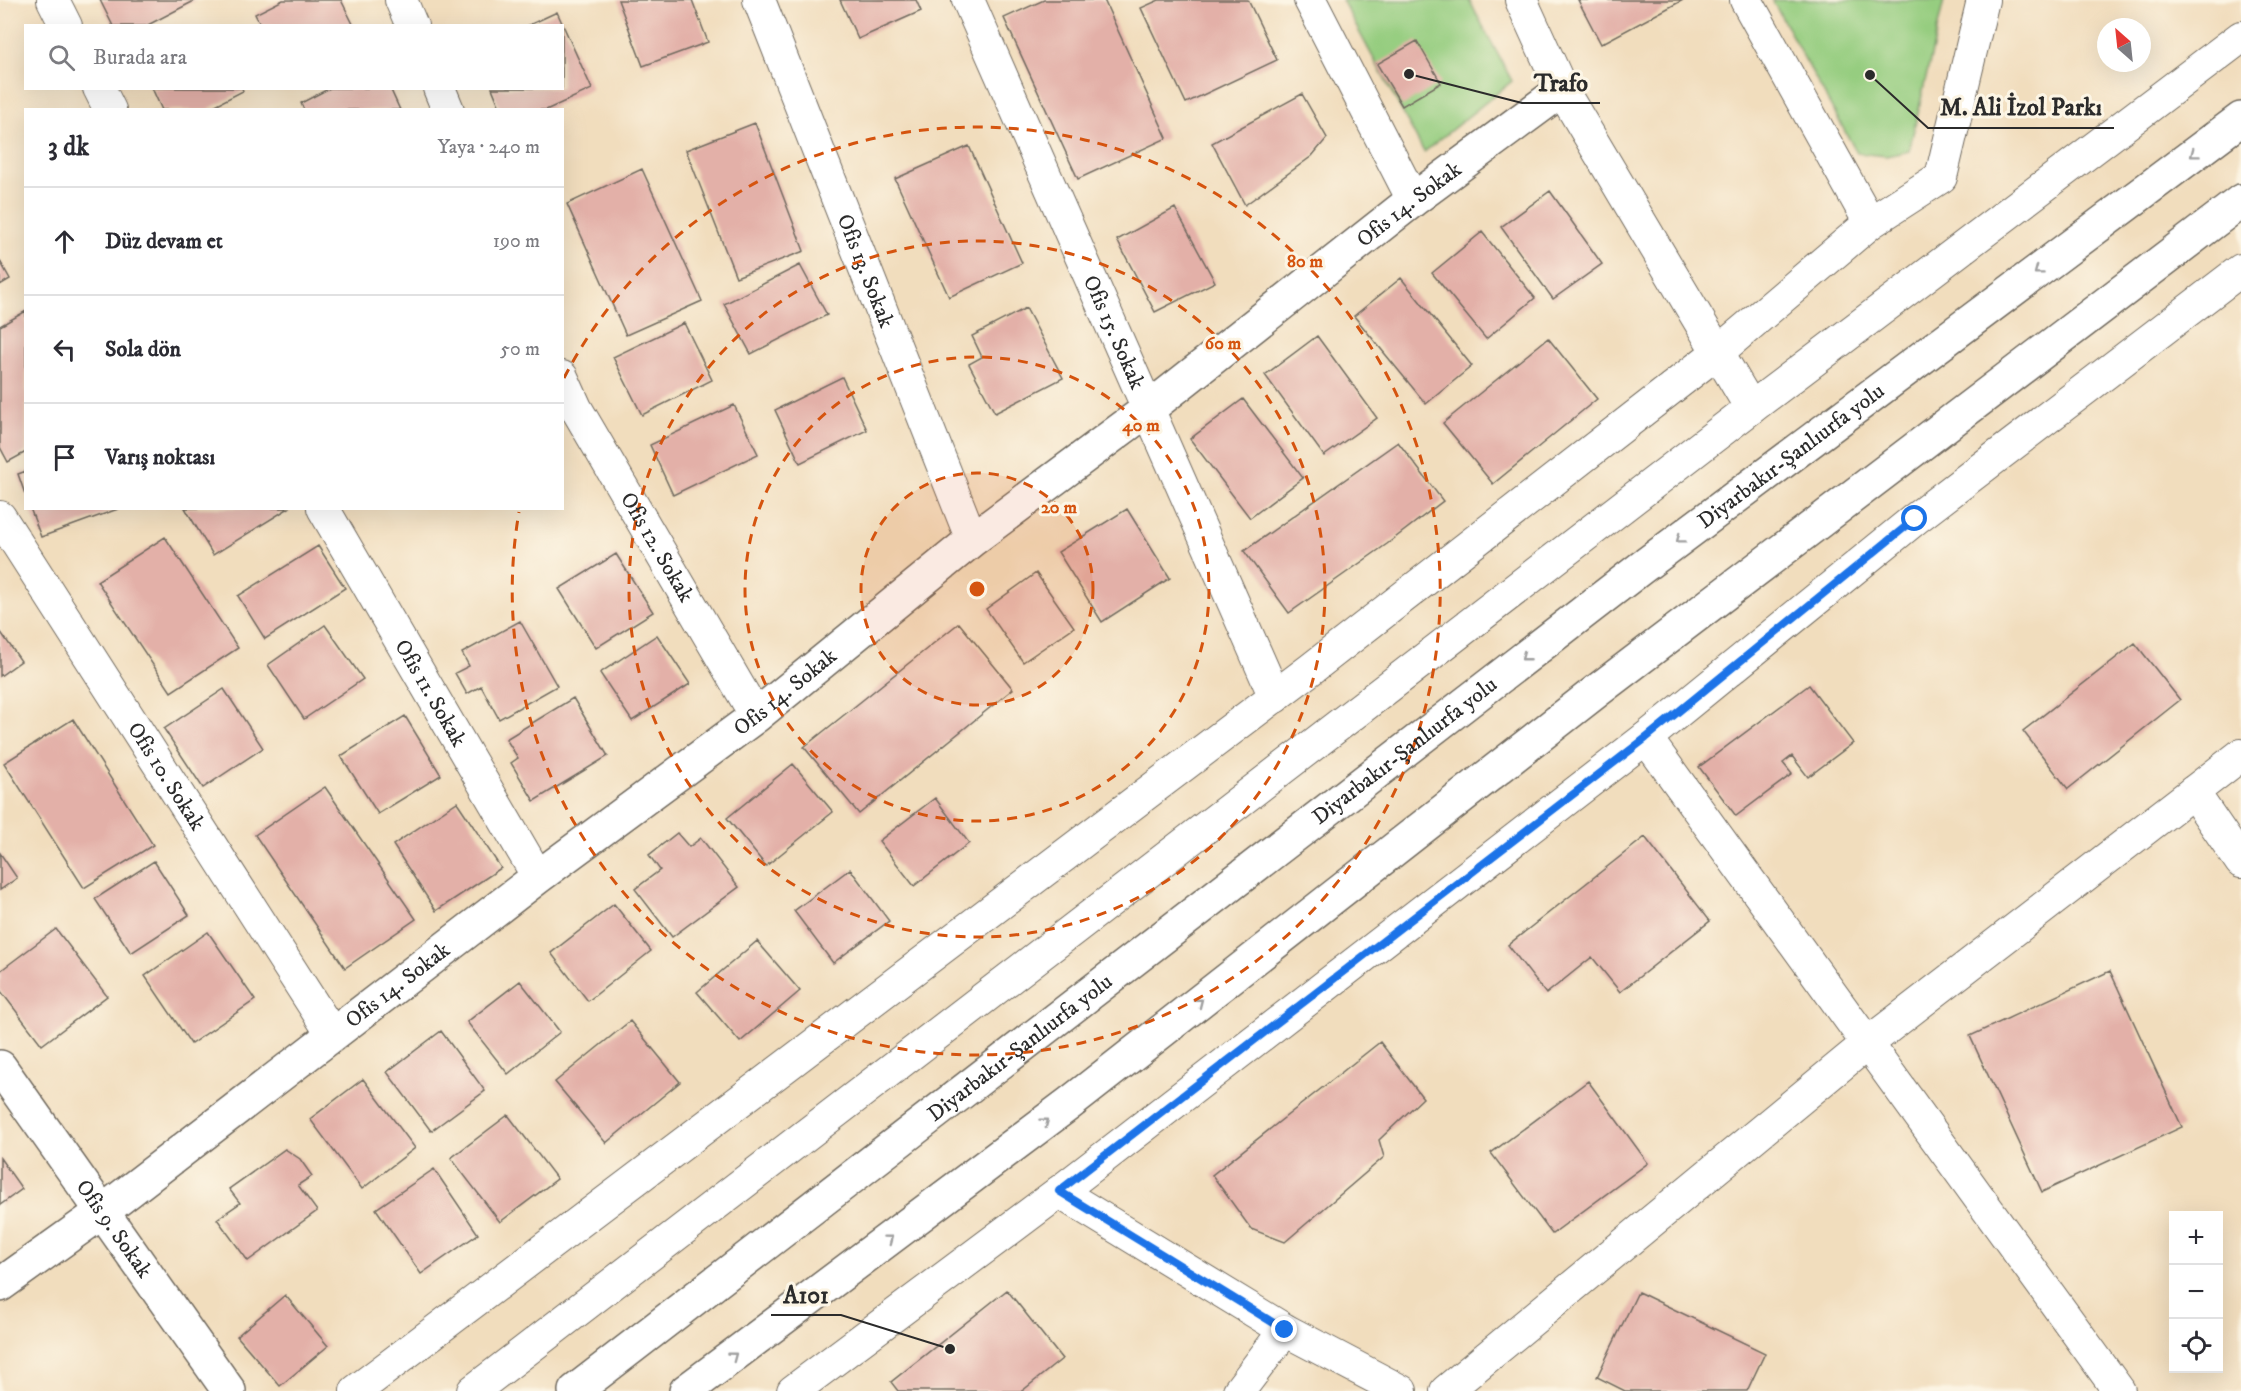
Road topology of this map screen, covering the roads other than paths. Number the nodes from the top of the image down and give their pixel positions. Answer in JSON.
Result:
{"nodes":[{"id":1,"x":53,"y":0,"type":"edge"},
{"id":2,"x":401,"y":0,"type":"edge"},
{"id":3,"x":759,"y":0,"type":"edge"},
{"id":4,"x":968,"y":0,"type":"edge"},
{"id":5,"x":1310,"y":0,"type":"edge"},
{"id":6,"x":1521,"y":0,"type":"edge"},
{"id":7,"x":1746,"y":0,"type":"edge"},
{"id":8,"x":1983,"y":0,"type":"edge"},
{"id":9,"x":65,"y":24,"type":"edge"},
{"id":10,"x":411,"y":24,"type":"edge"},
{"id":11,"x":2241,"y":37,"type":"edge"},
{"id":12,"x":100,"y":90,"type":"edge"},
{"id":13,"x":440,"y":90,"type":"edge"},
{"id":14,"x":1562,"y":90,"type":"junction"},
{"id":15,"x":109,"y":108,"type":"edge"},
{"id":16,"x":447,"y":108,"type":"edge"},
{"id":17,"x":2241,"y":119,"type":"edge"},
{"id":18,"x":1413,"y":200,"type":"junction"},
{"id":19,"x":2241,"y":201,"type":"edge"},
{"id":20,"x":1870,"y":223,"type":"junction"},
{"id":21,"x":2241,"y":270,"type":"edge"},
{"id":22,"x":1718,"y":352,"type":"junction"},
{"id":23,"x":564,"y":381,"type":"edge"},
{"id":24,"x":1751,"y":408,"type":"junction"},
{"id":25,"x":1147,"y":410,"type":"junction"},
{"id":26,"x":324,"y":510,"type":"edge"},
{"id":27,"x":1,"y":520,"type":"edge"},
{"id":28,"x":972,"y":540,"type":"junction"},
{"id":29,"x":1275,"y":697,"type":"junction"},
{"id":30,"x":756,"y":716,"type":"junction"},
{"id":31,"x":1646,"y":738,"type":"junction"},
{"id":32,"x":2241,"y":755,"type":"edge"},
{"id":33,"x":2193,"y":792,"type":"junction"},
{"id":34,"x":2241,"y":862,"type":"edge"},
{"id":35,"x":538,"y":877,"type":"junction"},
{"id":36,"x":332,"y":1034,"type":"junction"},
{"id":37,"x":1868,"y":1043,"type":"junction"},
{"id":38,"x":0,"y":1067,"type":"edge"},
{"id":39,"x":1059,"y":1191,"type":"junction"},
{"id":40,"x":102,"y":1212,"type":"junction"},
{"id":41,"x":0,"y":1285,"type":"edge"},
{"id":42,"x":1285,"y":1330,"type":"junction"},
{"id":43,"x":229,"y":1391,"type":"edge"},
{"id":44,"x":356,"y":1391,"type":"edge"},
{"id":45,"x":473,"y":1391,"type":"edge"},
{"id":46,"x":574,"y":1391,"type":"edge"},
{"id":47,"x":686,"y":1391,"type":"edge"},
{"id":48,"x":793,"y":1391,"type":"edge"},
{"id":49,"x":1239,"y":1391,"type":"edge"},
{"id":50,"x":1401,"y":1391,"type":"edge"},
{"id":51,"x":1446,"y":1391,"type":"edge"},
{"id":52,"x":2119,"y":1391,"type":"edge"}],
"edges":[{"from":1,"to":9,"type":"street"},
{"from":2,"to":10,"type":"street"},
{"from":3,"to":28,"type":"street","name":"Ofis 13. Sokak"},
{"from":4,"to":25,"type":"street","name":"Ofis 15. Sokak"},
{"from":5,"to":18,"type":"street"},
{"from":6,"to":14,"type":"street"},
{"from":7,"to":20,"type":"street"},
{"from":8,"to":20,"type":"street"},
{"from":11,"to":24,"type":"street"},
{"from":12,"to":15,"type":"street"},
{"from":13,"to":16,"type":"street"},
{"from":14,"to":18,"type":"main road","name":"Ofis 14. Sokak"},
{"from":14,"to":22,"type":"street"},
{"from":17,"to":46,"type":"main road","name":"Diyarbakır-Şanlıurfa yolu","one_way":true},
{"from":18,"to":25,"type":"main road","name":"Ofis 14. Sokak"},
{"from":47,"to":19,"type":"main road","one_way":true},
{"from":20,"to":22,"type":"street"},
{"from":21,"to":31,"type":"street"},
{"from":22,"to":24,"type":"street"},
{"from":22,"to":29,"type":"street"},
{"from":23,"to":30,"type":"street","name":"Ofis 12. Sokak"},
{"from":24,"to":45,"type":"street"},
{"from":25,"to":28,"type":"main road","name":"Ofis 14. Sokak"},
{"from":25,"to":29,"type":"street","name":"Ofis 15. Sokak"},
{"from":26,"to":35,"type":"street","name":"Ofis 11. Sokak"},
{"from":27,"to":36,"type":"street","name":"Ofis 10. Sokak"},
{"from":28,"to":30,"type":"main road","name":"Ofis 14. Sokak"},
{"from":29,"to":44,"type":"street"},
{"from":30,"to":35,"type":"main road","name":"Ofis 14. Sokak"},
{"from":31,"to":37,"type":"street"},
{"from":31,"to":39,"type":"street"},
{"from":32,"to":33,"type":"street"},
{"from":33,"to":34,"type":"street"},
{"from":33,"to":37,"type":"street"},
{"from":35,"to":36,"type":"main road","name":"Ofis 14. Sokak"},
{"from":36,"to":40,"type":"main road","name":"Ofis 14. Sokak"},
{"from":37,"to":51,"type":"street"},
{"from":37,"to":52,"type":"street"},
{"from":38,"to":40,"type":"main road","name":"Ofis 9. Sokak"},
{"from":39,"to":42,"type":"street"},
{"from":39,"to":48,"type":"street"},
{"from":40,"to":41,"type":"main road","name":"Ofis 14. Sokak"},
{"from":40,"to":43,"type":"main road","name":"Ofis 9. Sokak"},
{"from":42,"to":49,"type":"street"},
{"from":42,"to":50,"type":"street"}]}
